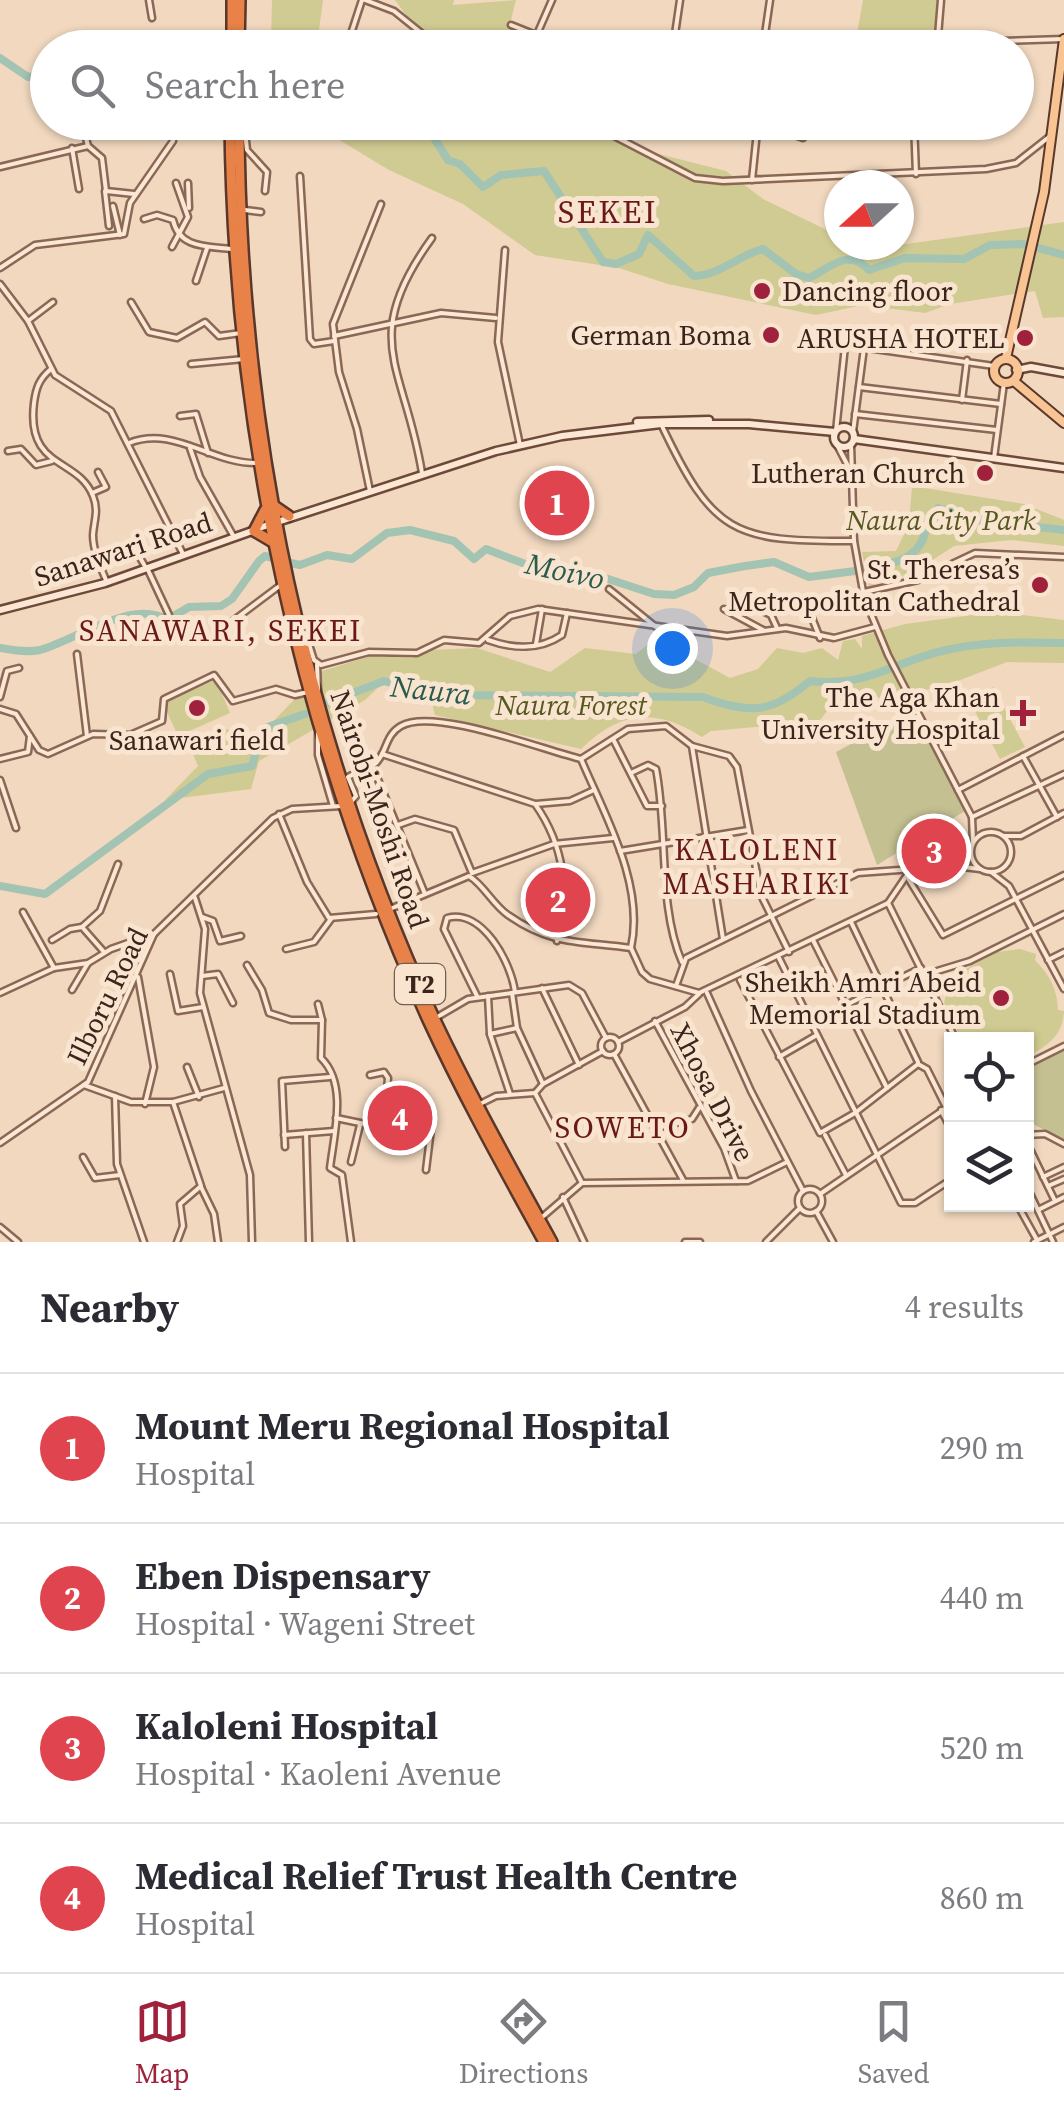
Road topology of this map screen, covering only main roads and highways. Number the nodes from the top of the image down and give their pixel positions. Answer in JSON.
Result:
{"nodes":[{"id":1,"x":236,"y":0,"type":"edge"},
{"id":2,"x":235,"y":30,"type":"edge"},
{"id":3,"x":1064,"y":39,"type":"edge"},
{"id":4,"x":1060,"y":92,"type":"edge"},
{"id":5,"x":230,"y":140,"type":"edge"},
{"id":6,"x":241,"y":140,"type":"edge"},
{"id":7,"x":1006,"y":358,"type":"junction"},
{"id":8,"x":1015,"y":382,"type":"junction"},
{"id":9,"x":1064,"y":423,"type":"edge"},
{"id":10,"x":268,"y":505,"type":"junction"},
{"id":11,"x":267,"y":525,"type":"junction"},
{"id":12,"x":278,"y":538,"type":"junction"},
{"id":13,"x":274,"y":549,"type":"junction"},
{"id":14,"x":342,"y":805,"type":"junction"},
{"id":15,"x":544,"y":1242,"type":"edge"},
{"id":16,"x":552,"y":1242,"type":"edge"}],
"edges":[{"from":1,"to":2,"type":"highway"},
{"from":3,"to":4,"type":"main road"},
{"from":4,"to":7,"type":"main road"},
{"from":5,"to":10,"type":"highway","name":"Nairobi-Moshi Road","number":"T2"},
{"from":6,"to":10,"type":"highway","name":"Nairobi-Moshi Road","number":"T2"},
{"from":7,"to":8,"type":"main road"},
{"from":7,"to":8,"type":"main road"},
{"from":8,"to":9,"type":"main road"},
{"from":10,"to":11,"type":"highway","name":"Nairobi-Moshi Road","number":"T2"},
{"from":10,"to":11,"type":"highway"},
{"from":10,"to":12,"type":"highway"},
{"from":11,"to":12,"type":"highway","name":"Nairobi-Moshi Road","number":"T2"},
{"from":11,"to":13,"type":"highway","name":"Nairobi-Moshi Road","number":"T2"},
{"from":11,"to":13,"type":"highway"},
{"from":12,"to":14,"type":"highway","name":"Nairobi-Moshi Road","number":"T2"},
{"from":13,"to":14,"type":"highway","name":"Nairobi-Moshi Road","number":"T2"},
{"from":14,"to":15,"type":"highway","name":"Nairobi-Moshi Road","number":"T2"},
{"from":14,"to":16,"type":"highway","name":"Nairobi-Moshi Road","number":"T2"}]}
